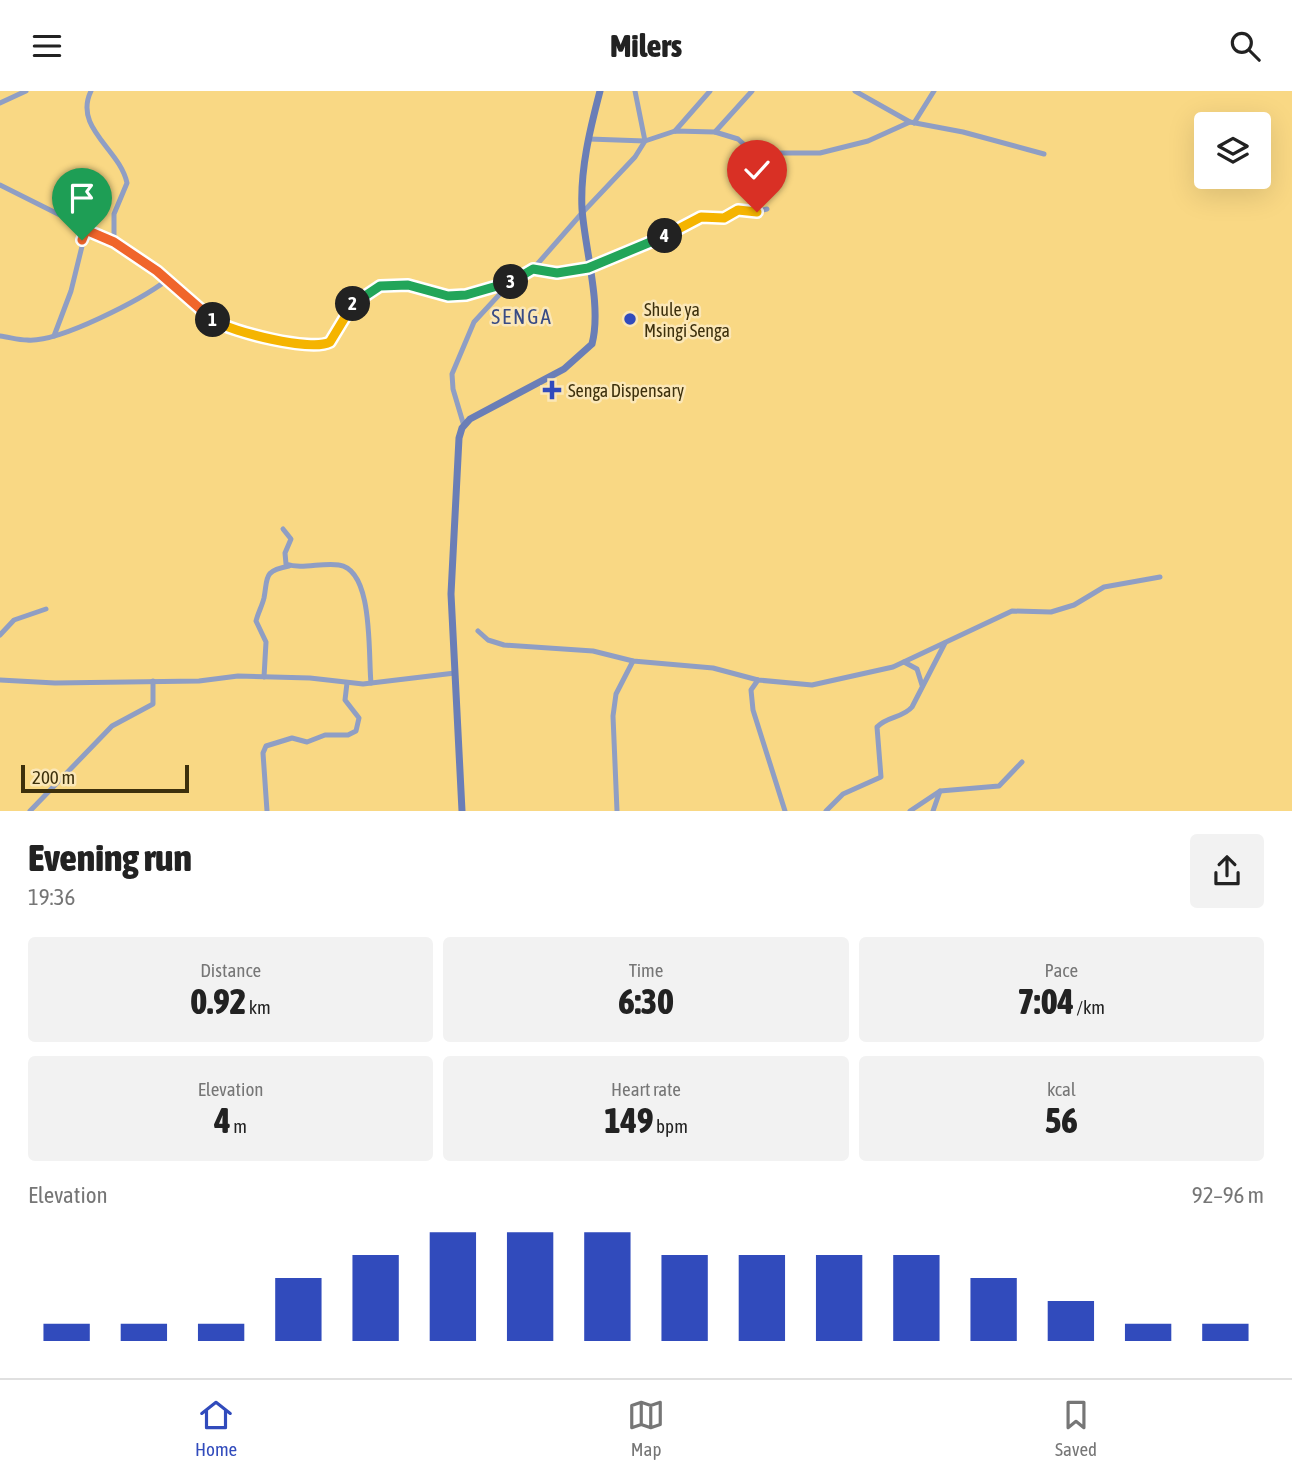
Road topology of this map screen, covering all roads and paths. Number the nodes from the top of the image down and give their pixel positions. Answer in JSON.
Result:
{"nodes":[{"id":1,"x":26,"y":91,"type":"edge"},
{"id":2,"x":91,"y":91,"type":"edge"},
{"id":3,"x":600,"y":91,"type":"edge"},
{"id":4,"x":635,"y":91,"type":"edge"},
{"id":5,"x":710,"y":91,"type":"edge"},
{"id":6,"x":752,"y":91,"type":"edge"},
{"id":7,"x":855,"y":91,"type":"edge"},
{"id":8,"x":934,"y":91,"type":"edge"},
{"id":9,"x":0,"y":103,"type":"edge"},
{"id":10,"x":912,"y":123,"type":"junction"},
{"id":11,"x":674,"y":131,"type":"junction"},
{"id":12,"x":715,"y":132,"type":"junction"},
{"id":13,"x":589,"y":139,"type":"junction"},
{"id":14,"x":645,"y":141,"type":"junction"},
{"id":15,"x":1044,"y":154,"type":"dead end"},
{"id":16,"x":0,"y":185,"type":"edge"},
{"id":17,"x":767,"y":209,"type":"dead end"},
{"id":18,"x":583,"y":212,"type":"junction"},
{"id":19,"x":86,"y":230,"type":"junction"},
{"id":20,"x":114,"y":242,"type":"junction"},
{"id":21,"x":588,"y":268,"type":"junction"},
{"id":22,"x":533,"y":269,"type":"junction"},
{"id":23,"x":167,"y":279,"type":"junction"},
{"id":24,"x":511,"y":282,"type":"junction"},
{"id":25,"x":0,"y":336,"type":"edge"},
{"id":26,"x":54,"y":336,"type":"junction"},
{"id":27,"x":464,"y":425,"type":"junction"},
{"id":28,"x":283,"y":529,"type":"dead end"},
{"id":29,"x":289,"y":566,"type":"junction"},
{"id":30,"x":1160,"y":577,"type":"dead end"},
{"id":31,"x":46,"y":609,"type":"dead end"},
{"id":32,"x":478,"y":631,"type":"dead end"},
{"id":33,"x":0,"y":635,"type":"edge"},
{"id":34,"x":945,"y":643,"type":"junction"},
{"id":35,"x":633,"y":661,"type":"junction"},
{"id":36,"x":904,"y":662,"type":"junction"},
{"id":37,"x":913,"y":666,"type":"junction"},
{"id":38,"x":932,"y":671,"type":"junction"},
{"id":39,"x":455,"y":673,"type":"junction"},
{"id":40,"x":264,"y":677,"type":"junction"},
{"id":41,"x":0,"y":680,"type":"edge"},
{"id":42,"x":758,"y":680,"type":"junction"},
{"id":43,"x":153,"y":681,"type":"junction"},
{"id":44,"x":347,"y":683,"type":"junction"},
{"id":45,"x":371,"y":683,"type":"junction"},
{"id":46,"x":922,"y":685,"type":"junction"},
{"id":47,"x":1023,"y":762,"type":"dead end"},
{"id":48,"x":940,"y":791,"type":"junction"},
{"id":49,"x":30,"y":811,"type":"edge"},
{"id":50,"x":267,"y":811,"type":"edge"},
{"id":51,"x":462,"y":811,"type":"edge"},
{"id":52,"x":617,"y":811,"type":"edge"},
{"id":53,"x":785,"y":811,"type":"edge"},
{"id":54,"x":826,"y":811,"type":"edge"},
{"id":55,"x":911,"y":811,"type":"edge"},
{"id":56,"x":933,"y":811,"type":"edge"}],
"edges":[{"from":1,"to":9,"type":"street"},
{"from":2,"to":20,"type":"street"},
{"from":3,"to":13,"type":"street"},
{"from":4,"to":14,"type":"street"},
{"from":5,"to":11,"type":"street"},
{"from":6,"to":12,"type":"street"},
{"from":7,"to":10,"type":"street"},
{"from":8,"to":10,"type":"street"},
{"from":10,"to":12,"type":"street"},
{"from":10,"to":15,"type":"street"},
{"from":11,"to":12,"type":"street"},
{"from":11,"to":14,"type":"street"},
{"from":13,"to":14,"type":"street"},
{"from":13,"to":18,"type":"street"},
{"from":14,"to":18,"type":"street"},
{"from":16,"to":19,"type":"street"},
{"from":17,"to":21,"type":"street"},
{"from":18,"to":21,"type":"street"},
{"from":18,"to":22,"type":"street"},
{"from":19,"to":20,"type":"street"},
{"from":19,"to":26,"type":"street"},
{"from":20,"to":23,"type":"street"},
{"from":21,"to":22,"type":"street"},
{"from":21,"to":27,"type":"street"},
{"from":22,"to":24,"type":"street"},
{"from":23,"to":24,"type":"street"},
{"from":23,"to":26,"type":"street"},
{"from":24,"to":27,"type":"street"},
{"from":25,"to":26,"type":"street"},
{"from":27,"to":39,"type":"street"},
{"from":28,"to":29,"type":"street"},
{"from":29,"to":40,"type":"street"},
{"from":29,"to":45,"type":"street"},
{"from":30,"to":34,"type":"street"},
{"from":31,"to":33,"type":"street"},
{"from":32,"to":35,"type":"street"},
{"from":34,"to":36,"type":"street"},
{"from":34,"to":38,"type":"street"},
{"from":35,"to":42,"type":"street"},
{"from":35,"to":52,"type":"street"},
{"from":36,"to":37,"type":"street"},
{"from":36,"to":42,"type":"street"},
{"from":37,"to":38,"type":"street"},
{"from":37,"to":46,"type":"street"},
{"from":38,"to":46,"type":"street"},
{"from":39,"to":45,"type":"street"},
{"from":39,"to":51,"type":"street"},
{"from":40,"to":43,"type":"street"},
{"from":40,"to":44,"type":"street"},
{"from":41,"to":43,"type":"street"},
{"from":42,"to":53,"type":"street"},
{"from":43,"to":49,"type":"street"},
{"from":44,"to":45,"type":"street"},
{"from":44,"to":50,"type":"street"},
{"from":46,"to":54,"type":"street"},
{"from":47,"to":48,"type":"street"},
{"from":48,"to":55,"type":"street"},
{"from":48,"to":56,"type":"street"}]}
